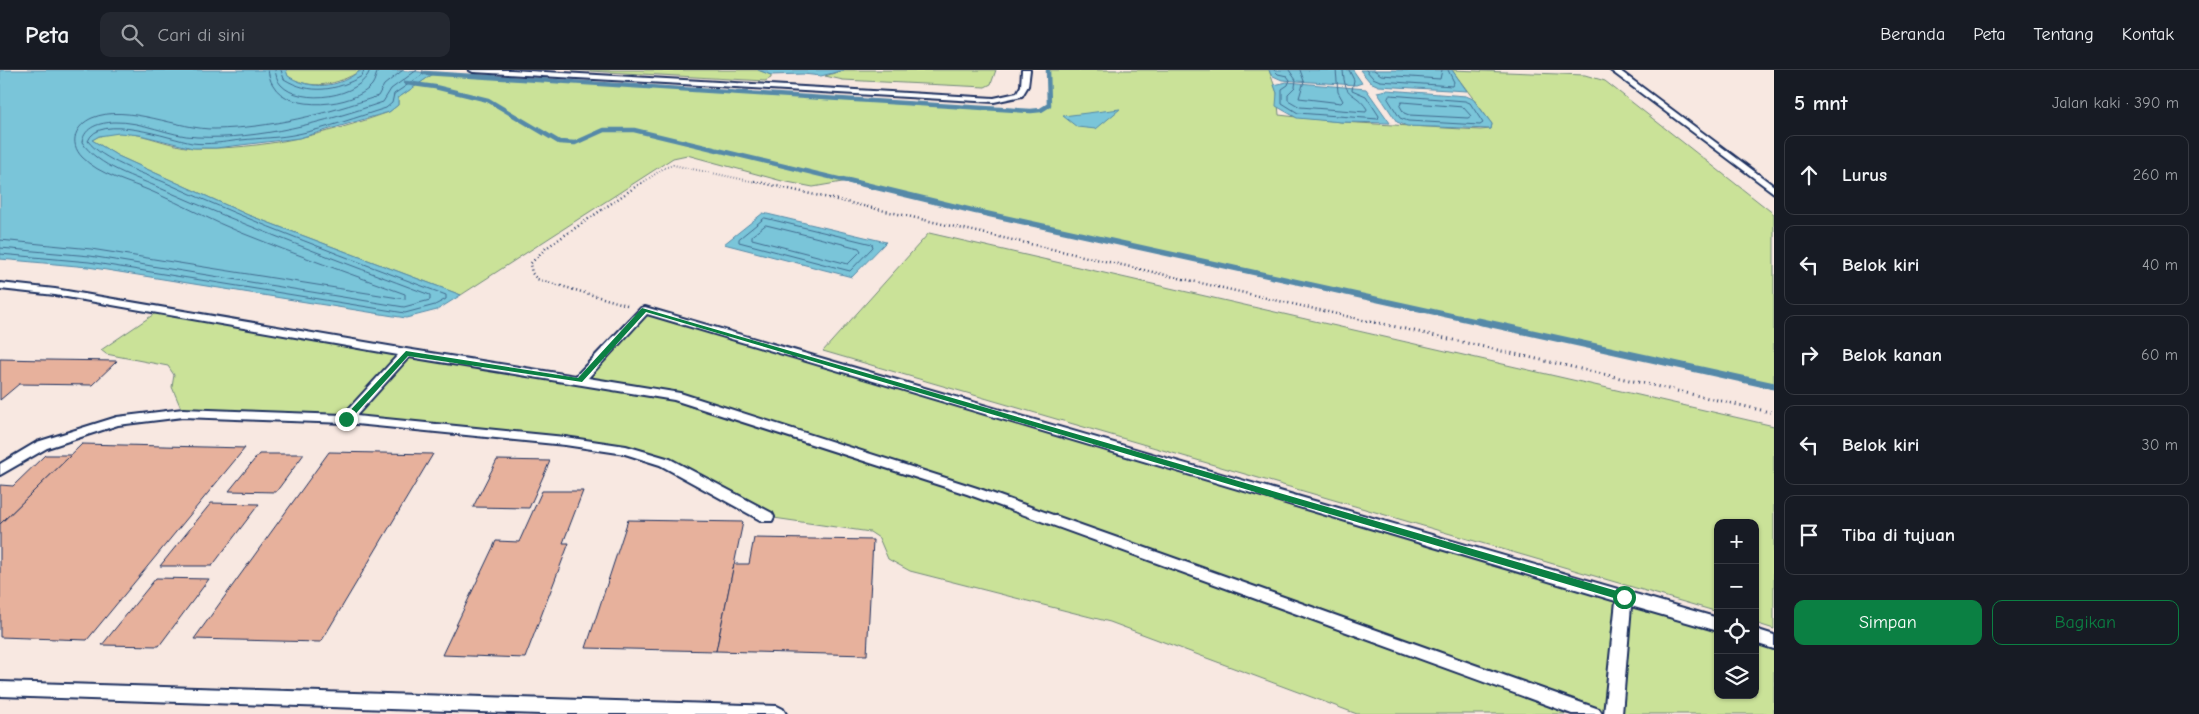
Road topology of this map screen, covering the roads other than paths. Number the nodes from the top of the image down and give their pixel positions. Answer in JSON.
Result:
{"nodes":[{"id":1,"x":473,"y":70,"type":"edge"},
{"id":2,"x":1026,"y":70,"type":"edge"},
{"id":3,"x":1614,"y":70,"type":"edge"},
{"id":4,"x":1774,"y":190,"type":"edge"},
{"id":5,"x":0,"y":286,"type":"edge"},
{"id":6,"x":406,"y":353,"type":"junction"},
{"id":7,"x":580,"y":381,"type":"junction"},
{"id":8,"x":346,"y":419,"type":"junction"},
{"id":9,"x":0,"y":470,"type":"edge"},
{"id":10,"x":767,"y":516,"type":"dead end"},
{"id":11,"x":1624,"y":597,"type":"junction"},
{"id":12,"x":1714,"y":624,"type":"edge"},
{"id":13,"x":1759,"y":637,"type":"edge"},
{"id":14,"x":1774,"y":642,"type":"edge"},
{"id":15,"x":0,"y":689,"type":"edge"},
{"id":16,"x":778,"y":714,"type":"edge"},
{"id":17,"x":1593,"y":714,"type":"edge"},
{"id":18,"x":1613,"y":714,"type":"edge"}],
"edges":[{"from":1,"to":2,"type":"lane"},
{"from":3,"to":4,"type":"lane"},
{"from":5,"to":6,"type":"lane"},
{"from":6,"to":7,"type":"lane"},
{"from":6,"to":8,"type":"lane"},
{"from":7,"to":11,"type":"lane"},
{"from":7,"to":17,"type":"lane"},
{"from":8,"to":9,"type":"lane"},
{"from":8,"to":10,"type":"lane"},
{"from":11,"to":12,"type":"lane"},
{"from":11,"to":18,"type":"lane"},
{"from":13,"to":14,"type":"lane"},
{"from":15,"to":16,"type":"lane"}]}
